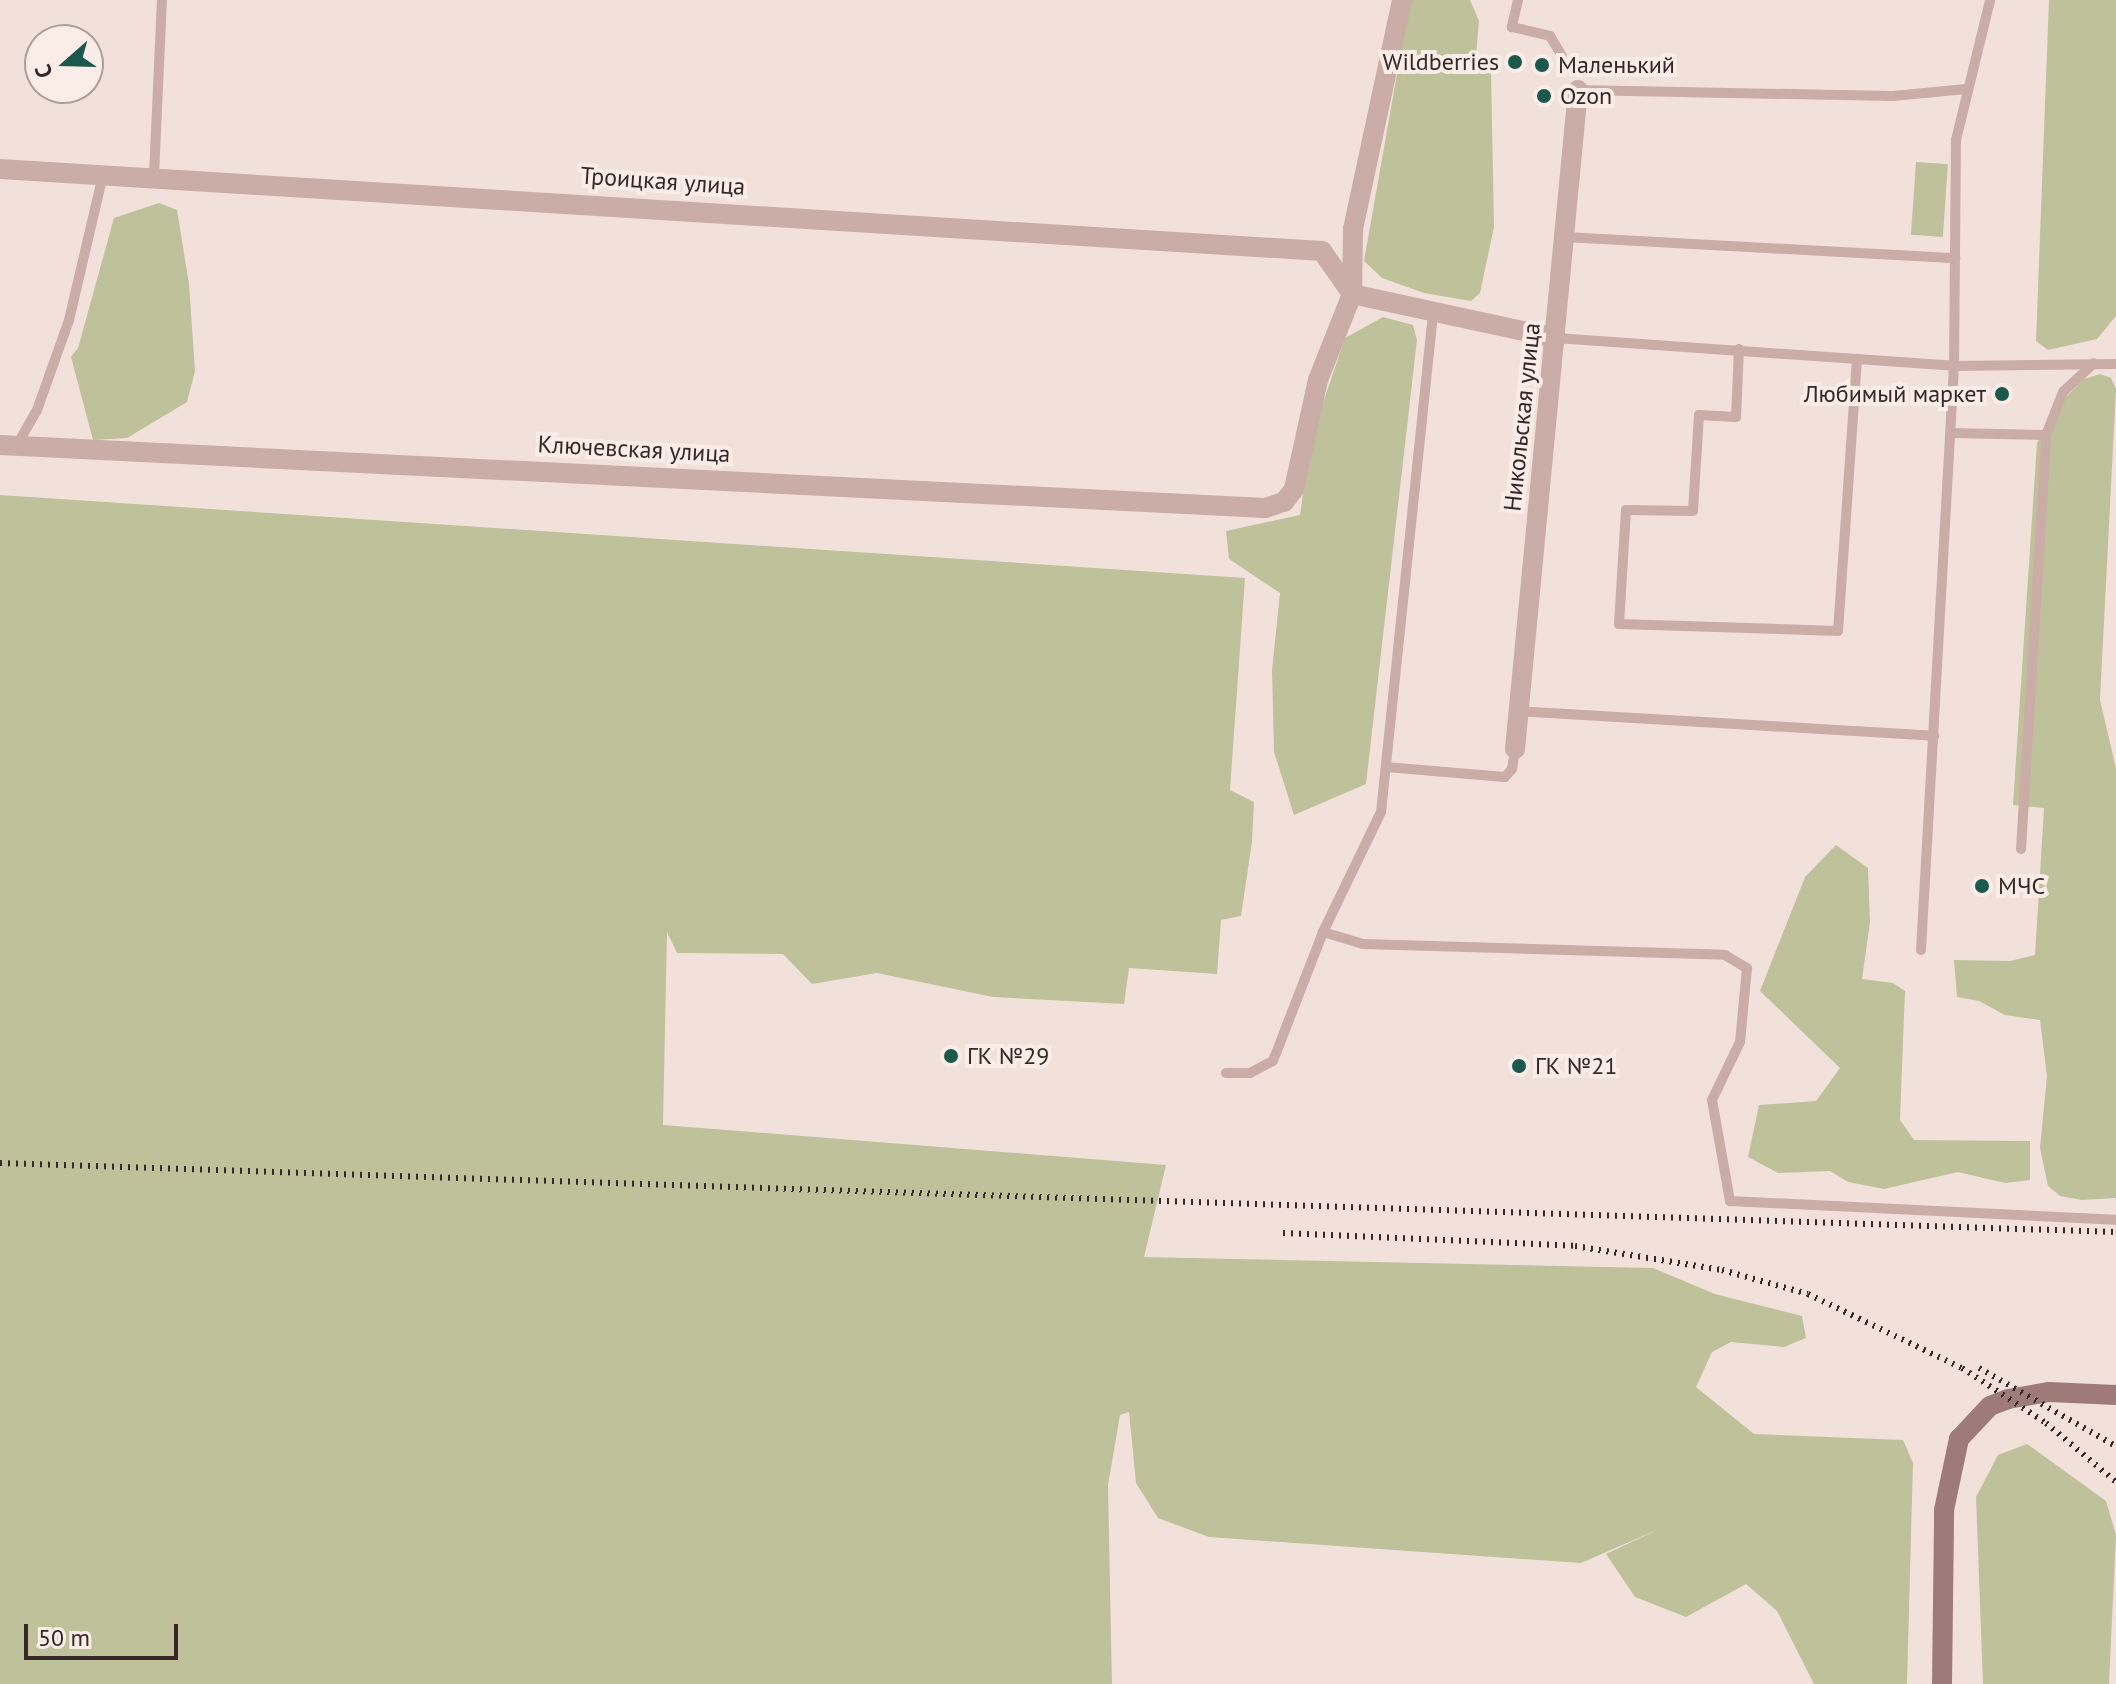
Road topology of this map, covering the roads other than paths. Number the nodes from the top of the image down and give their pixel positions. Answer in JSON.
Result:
{"nodes":[{"id":1,"x":162,"y":0,"type":"edge"},
{"id":2,"x":1402,"y":0,"type":"edge"},
{"id":3,"x":1518,"y":0,"type":"edge"},
{"id":4,"x":1990,"y":0,"type":"edge"},
{"id":5,"x":1562,"y":56,"type":"dead end"},
{"id":6,"x":1966,"y":89,"type":"junction"},
{"id":7,"x":1578,"y":90,"type":"joint"},
{"id":8,"x":0,"y":169,"type":"edge"},
{"id":9,"x":103,"y":173,"type":"junction"},
{"id":10,"x":154,"y":175,"type":"junction"},
{"id":11,"x":1565,"y":237,"type":"junction"},
{"id":12,"x":1955,"y":258,"type":"junction"},
{"id":13,"x":1352,"y":294,"type":"junction"},
{"id":14,"x":1433,"y":314,"type":"junction"},
{"id":15,"x":1556,"y":338,"type":"junction"},
{"id":16,"x":1739,"y":349,"type":"junction"},
{"id":17,"x":1857,"y":359,"type":"junction"},
{"id":18,"x":2094,"y":363,"type":"junction"},
{"id":19,"x":2116,"y":364,"type":"edge"},
{"id":20,"x":1954,"y":366,"type":"junction"},
{"id":21,"x":1950,"y":433,"type":"junction"},
{"id":22,"x":2046,"y":435,"type":"junction"},
{"id":23,"x":8,"y":446,"type":"edge"},
{"id":24,"x":1517,"y":711,"type":"junction"},
{"id":25,"x":1934,"y":736,"type":"junction"},
{"id":26,"x":1515,"y":749,"type":"joint"},
{"id":27,"x":1386,"y":767,"type":"junction"},
{"id":28,"x":2021,"y":849,"type":"dead end"},
{"id":29,"x":1323,"y":932,"type":"junction"},
{"id":30,"x":1921,"y":950,"type":"dead end"},
{"id":31,"x":1226,"y":1073,"type":"dead end"},
{"id":32,"x":2116,"y":1220,"type":"edge"},
{"id":33,"x":2116,"y":1395,"type":"edge"},
{"id":34,"x":1942,"y":1684,"type":"edge"}],
"edges":[{"from":1,"to":10,"type":"lane"},
{"from":2,"to":13,"type":"street"},
{"from":3,"to":5,"type":"lane"},
{"from":4,"to":6,"type":"lane"},
{"from":6,"to":7,"type":"lane"},
{"from":6,"to":12,"type":"lane"},
{"from":7,"to":11,"type":"street","name":"Никольская улица"},
{"from":8,"to":9,"type":"street","name":"Троицкая улица"},
{"from":9,"to":10,"type":"street","name":"Троицкая улица"},
{"from":9,"to":23,"type":"lane"},
{"from":10,"to":13,"type":"street","name":"Троицкая улица"},
{"from":11,"to":12,"type":"lane"},
{"from":11,"to":15,"type":"street","name":"Никольская улица"},
{"from":12,"to":20,"type":"lane"},
{"from":13,"to":14,"type":"street"},
{"from":13,"to":23,"type":"street","name":"Ключевская улица"},
{"from":14,"to":15,"type":"street"},
{"from":14,"to":27,"type":"lane"},
{"from":15,"to":16,"type":"lane"},
{"from":15,"to":24,"type":"street","name":"Никольская улица"},
{"from":16,"to":17,"type":"lane"},
{"from":16,"to":17,"type":"lane"},
{"from":17,"to":20,"type":"lane"},
{"from":18,"to":19,"type":"lane"},
{"from":18,"to":20,"type":"lane"},
{"from":18,"to":22,"type":"lane"},
{"from":20,"to":21,"type":"lane"},
{"from":21,"to":22,"type":"lane"},
{"from":21,"to":25,"type":"lane"},
{"from":22,"to":28,"type":"lane"},
{"from":24,"to":25,"type":"lane"},
{"from":24,"to":26,"type":"street","name":"Никольская улица"},
{"from":25,"to":30,"type":"lane"},
{"from":26,"to":27,"type":"lane"},
{"from":27,"to":29,"type":"lane"},
{"from":29,"to":31,"type":"lane"},
{"from":29,"to":32,"type":"lane"},
{"from":33,"to":34,"type":"main road"}]}
